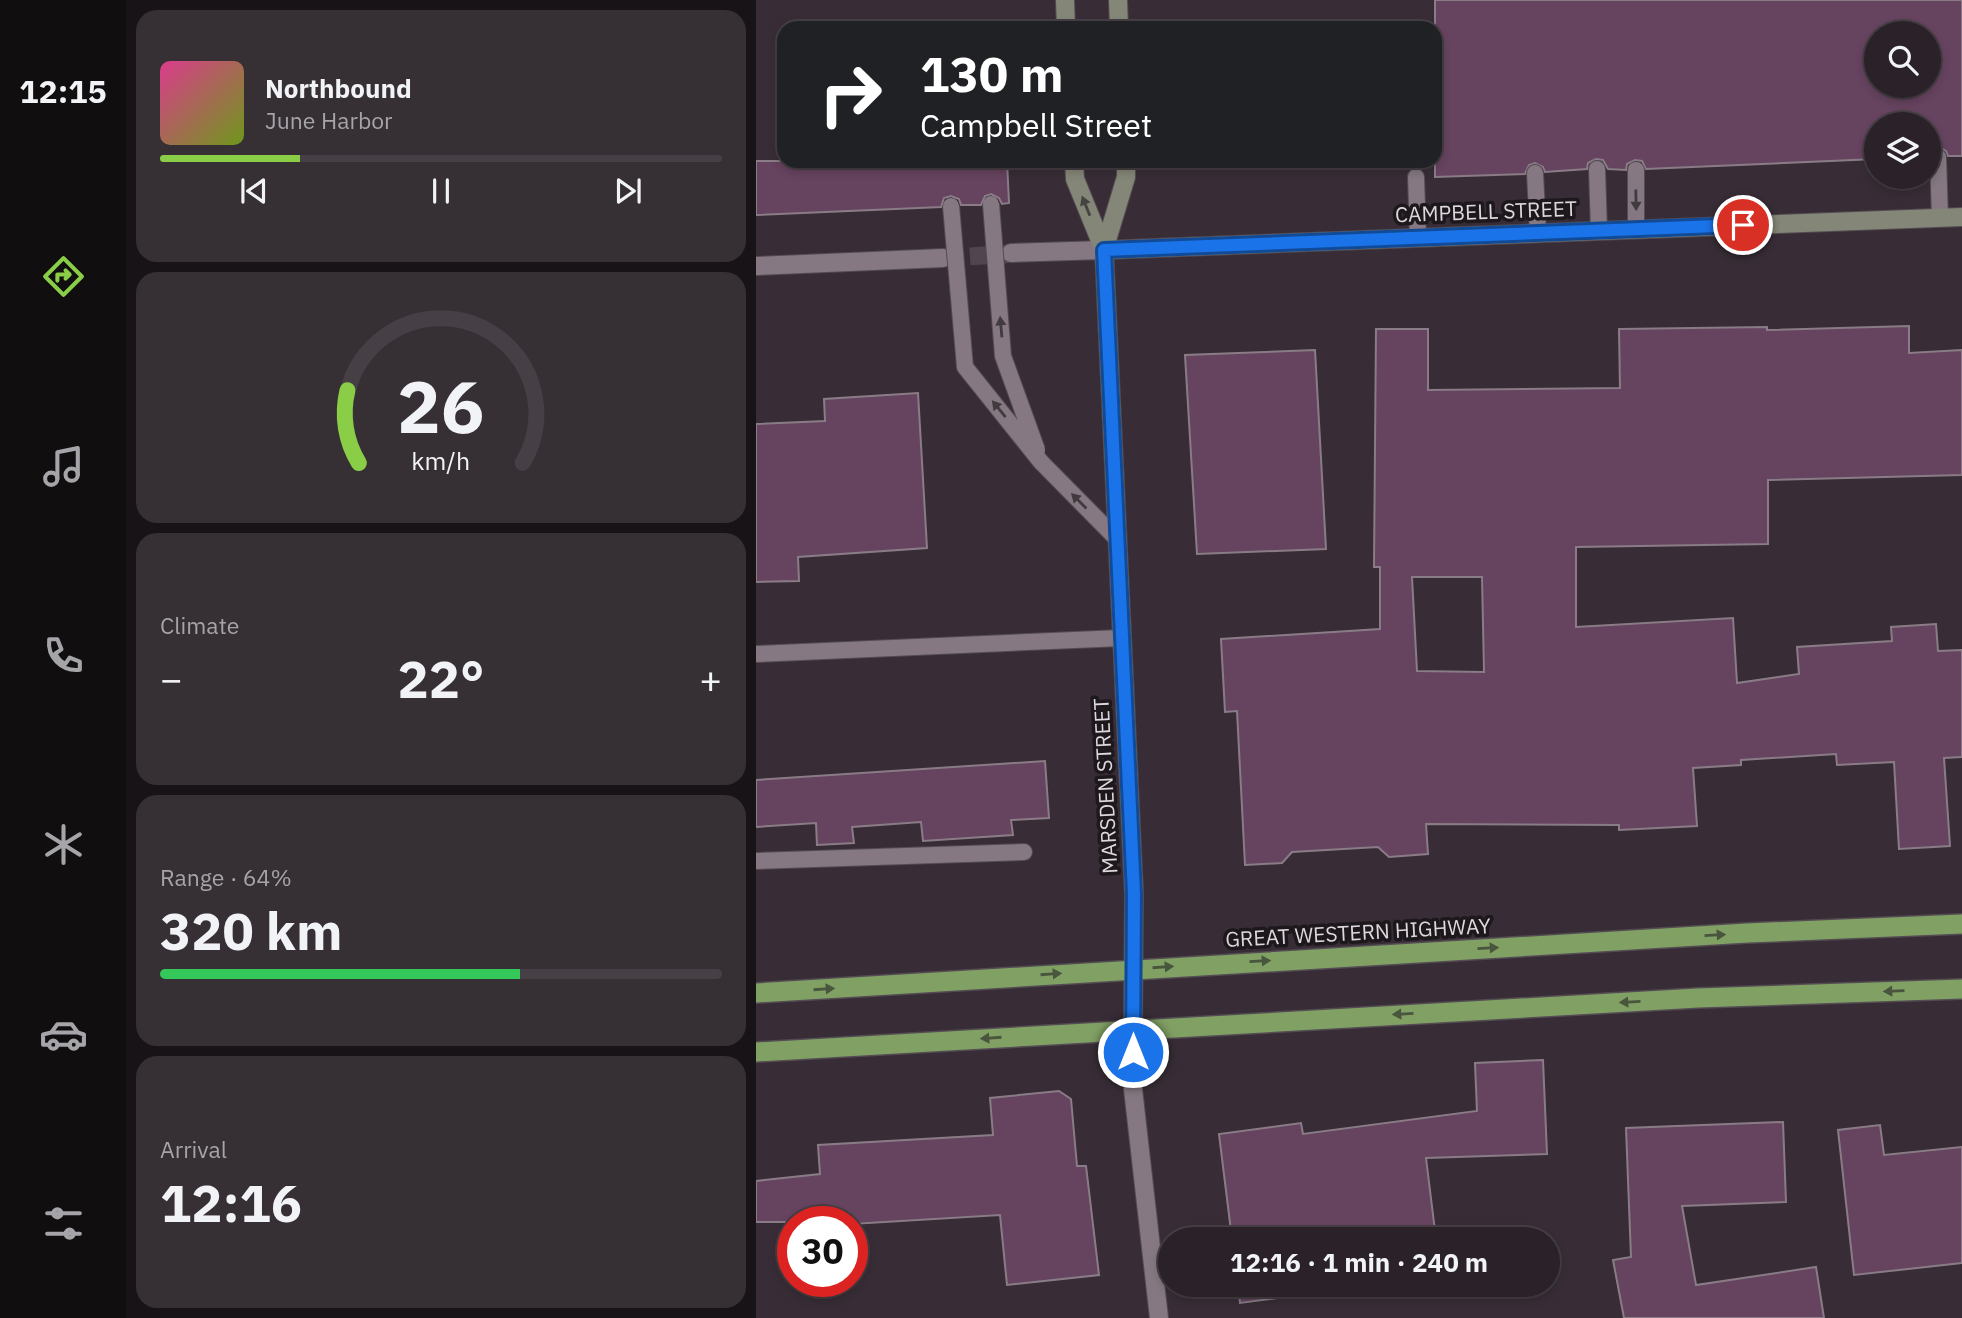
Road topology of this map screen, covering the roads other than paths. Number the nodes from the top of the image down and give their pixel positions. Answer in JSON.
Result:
{"nodes":[{"id":1,"x":1118,"y":0,"type":"edge"},
{"id":2,"x":1065,"y":1,"type":"edge"},
{"id":3,"x":1066,"y":21,"type":"edge"},
{"id":4,"x":1119,"y":21,"type":"edge"},
{"id":5,"x":1074,"y":168,"type":"edge"},
{"id":6,"x":1126,"y":168,"type":"edge"},
{"id":7,"x":1597,"y":169,"type":"dead end"},
{"id":8,"x":1636,"y":170,"type":"dead end"},
{"id":9,"x":1535,"y":173,"type":"dead end"},
{"id":10,"x":1416,"y":177,"type":"dead end"},
{"id":11,"x":1939,"y":189,"type":"edge"},
{"id":12,"x":991,"y":204,"type":"dead end"},
{"id":13,"x":951,"y":206,"type":"dead end"},
{"id":14,"x":1962,"y":217,"type":"edge"},
{"id":15,"x":1940,"y":218,"type":"junction"},
{"id":16,"x":1636,"y":229,"type":"junction"},
{"id":17,"x":1598,"y":231,"type":"junction"},
{"id":18,"x":1538,"y":233,"type":"junction"},
{"id":19,"x":1418,"y":237,"type":"junction"},
{"id":20,"x":1104,"y":250,"type":"junction"},
{"id":21,"x":1012,"y":253,"type":"tunnel mouth"},
{"id":22,"x":943,"y":258,"type":"tunnel mouth"},
{"id":23,"x":756,"y":266,"type":"edge"},
{"id":24,"x":1041,"y":462,"type":"junction"},
{"id":25,"x":1116,"y":538,"type":"junction"},
{"id":26,"x":1121,"y":638,"type":"junction"},
{"id":27,"x":756,"y":654,"type":"edge"},
{"id":28,"x":1024,"y":852,"type":"dead end"},
{"id":29,"x":756,"y":861,"type":"edge"},
{"id":30,"x":1962,"y":924,"type":"edge"},
{"id":31,"x":1134,"y":969,"type":"junction"},
{"id":32,"x":1962,"y":989,"type":"edge"},
{"id":33,"x":756,"y":993,"type":"edge"},
{"id":34,"x":1133,"y":1029,"type":"junction"},
{"id":35,"x":756,"y":1052,"type":"edge"},
{"id":36,"x":1158,"y":1318,"type":"edge"}],
"edges":[{"from":1,"to":4,"type":"main road"},
{"from":2,"to":3,"type":"main road"},
{"from":20,"to":5,"type":"main road","name":"MARSDEN STREET","one_way":true},
{"from":6,"to":20,"type":"main road","name":"MARSDEN STREET"},
{"from":7,"to":17,"type":"lane"},
{"from":8,"to":16,"type":"lane","one_way":true},
{"from":9,"to":18,"type":"lane"},
{"from":10,"to":19,"type":"lane"},
{"from":11,"to":15,"type":"lane"},
{"from":24,"to":12,"type":"lane","one_way":true,"bridge":true},
{"from":24,"to":13,"type":"lane","one_way":true,"bridge":true},
{"from":14,"to":15,"type":"main road","name":"CAMPBELL STREET"},
{"from":15,"to":16,"type":"main road","name":"CAMPBELL STREET"},
{"from":16,"to":17,"type":"main road","name":"CAMPBELL STREET"},
{"from":17,"to":18,"type":"main road","name":"CAMPBELL STREET"},
{"from":18,"to":19,"type":"main road","name":"CAMPBELL STREET"},
{"from":19,"to":20,"type":"main road","name":"CAMPBELL STREET"},
{"from":20,"to":21,"type":"street","name":"CAMPBELL STREET"},
{"from":20,"to":25,"type":"main road","name":"MARSDEN STREET"},
{"from":22,"to":23,"type":"street"},
{"from":25,"to":24,"type":"lane","one_way":true},
{"from":25,"to":26,"type":"main road","name":"MARSDEN STREET"},
{"from":26,"to":27,"type":"lane"},
{"from":26,"to":31,"type":"main road","name":"MARSDEN STREET"},
{"from":28,"to":29,"type":"lane"},
{"from":31,"to":30,"type":"highway","name":"GREAT WESTERN HIGHWAY","one_way":true},
{"from":33,"to":31,"type":"highway","name":"GREAT WESTERN HIGHWAY","one_way":true},
{"from":31,"to":34,"type":"main road","name":"MARSDEN STREET"},
{"from":32,"to":34,"type":"highway","one_way":true},
{"from":34,"to":35,"type":"highway","one_way":true},
{"from":34,"to":36,"type":"street","name":"MARSDEN STREET"}]}
